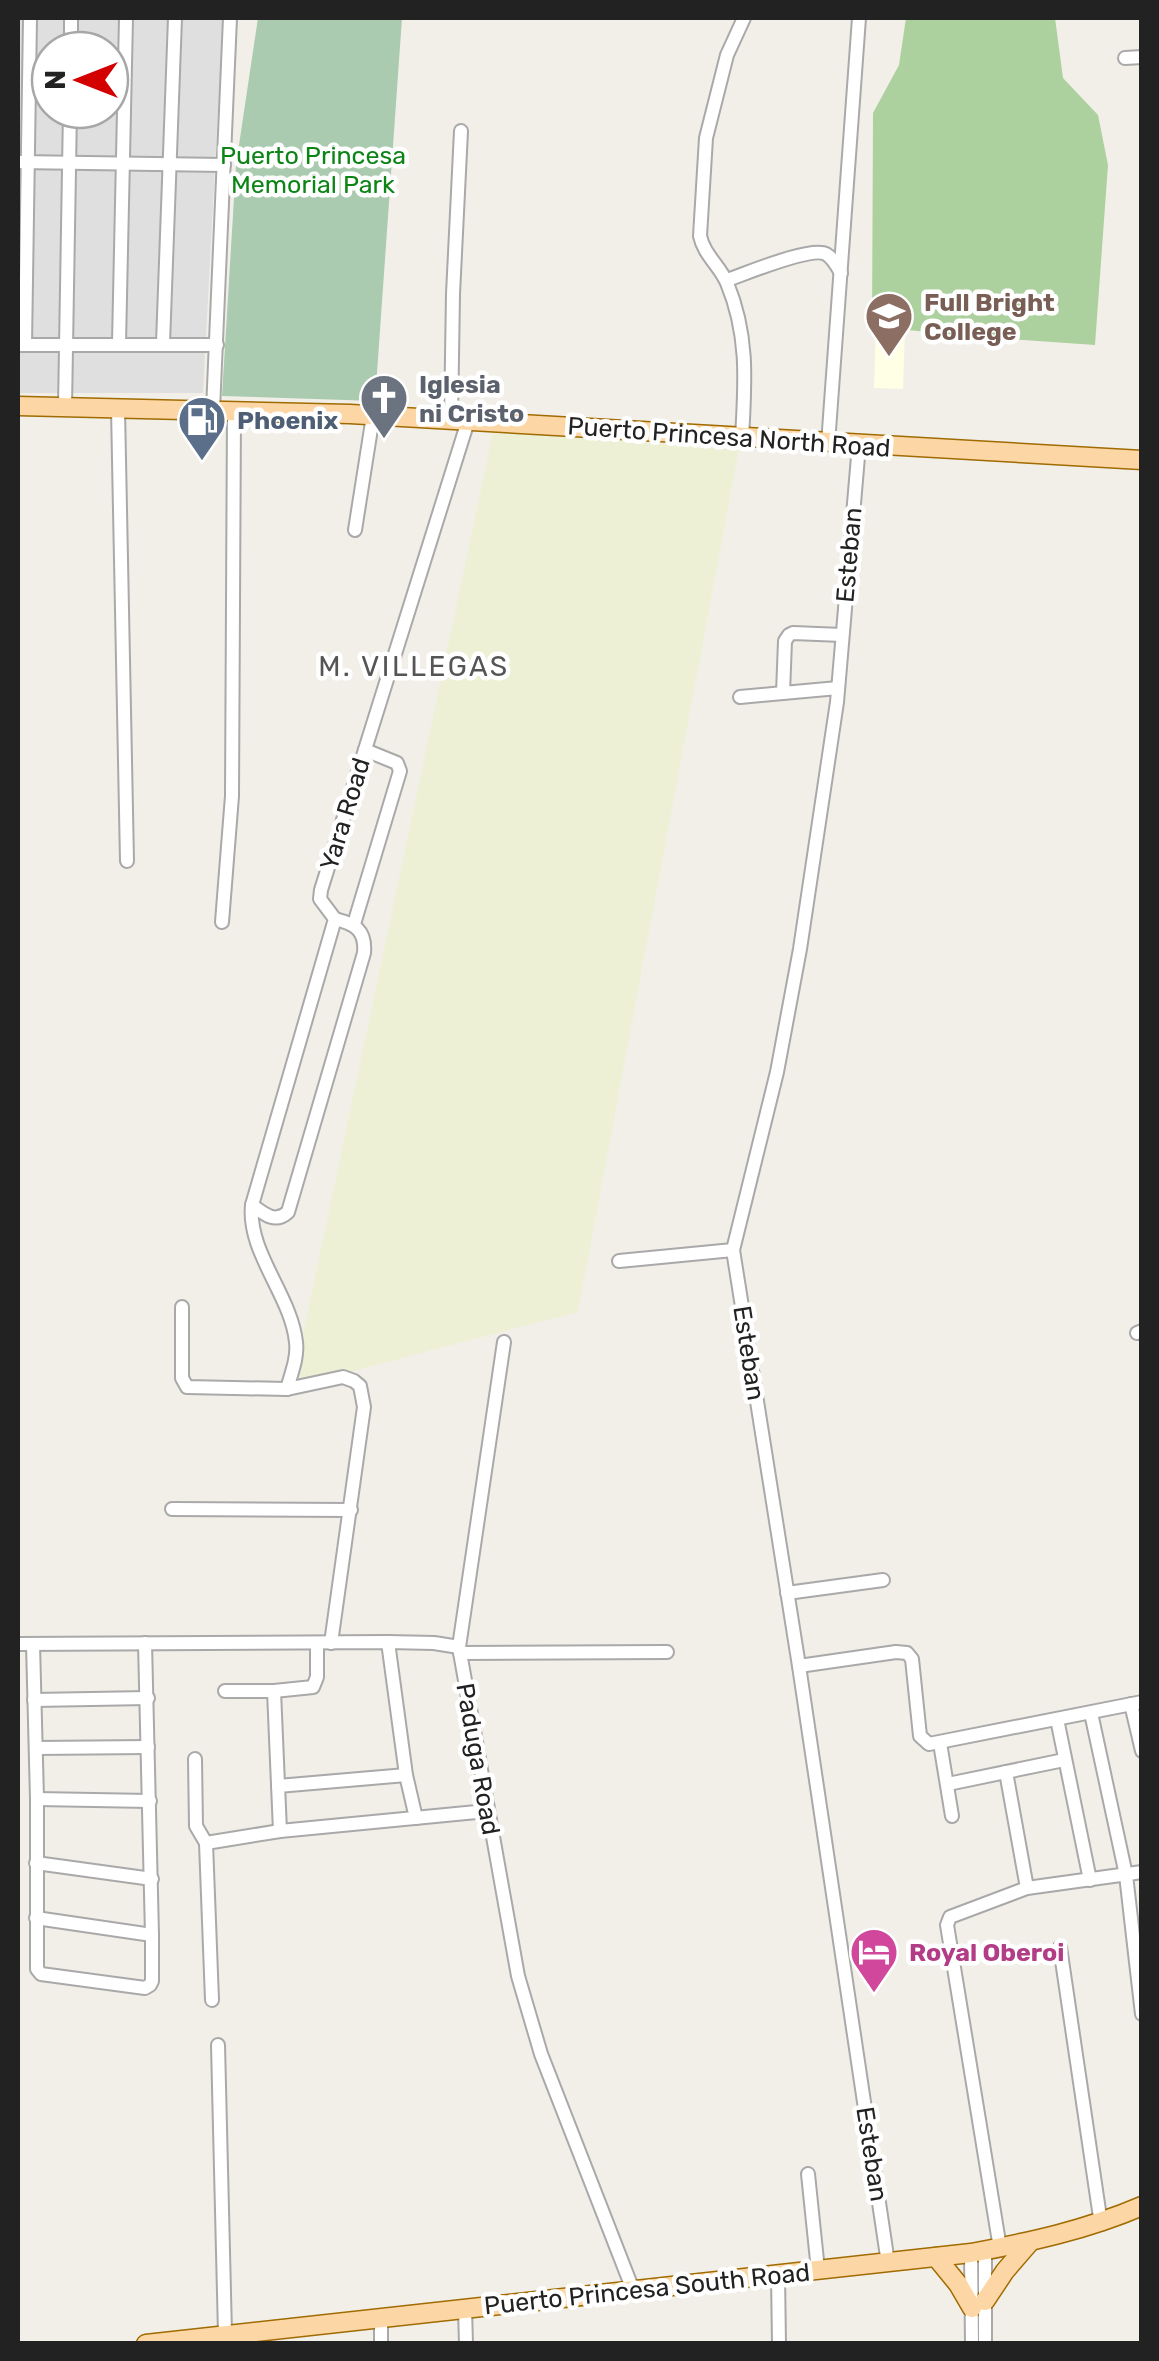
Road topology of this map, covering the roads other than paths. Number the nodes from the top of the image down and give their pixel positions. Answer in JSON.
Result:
{"nodes":[{"id":1,"x":30,"y":18,"type":"edge"},
{"id":2,"x":126,"y":18,"type":"edge"},
{"id":3,"x":175,"y":18,"type":"edge"},
{"id":4,"x":230,"y":18,"type":"edge"},
{"id":5,"x":744,"y":18,"type":"edge"},
{"id":6,"x":858,"y":18,"type":"edge"},
{"id":7,"x":1142,"y":57,"type":"edge"},
{"id":8,"x":1125,"y":58,"type":"dead end"},
{"id":9,"x":70,"y":130,"type":"edge"},
{"id":10,"x":461,"y":131,"type":"dead end"},
{"id":11,"x":23,"y":162,"type":"edge"},
{"id":12,"x":69,"y":162,"type":"junction"},
{"id":13,"x":122,"y":163,"type":"junction"},
{"id":14,"x":170,"y":164,"type":"junction"},
{"id":15,"x":224,"y":165,"type":"junction"},
{"id":16,"x":841,"y":272,"type":"junction"},
{"id":17,"x":726,"y":280,"type":"junction"},
{"id":18,"x":65,"y":344,"type":"junction"},
{"id":19,"x":119,"y":344,"type":"junction"},
{"id":20,"x":163,"y":344,"type":"junction"},
{"id":21,"x":21,"y":345,"type":"edge"},
{"id":22,"x":217,"y":345,"type":"junction"},
{"id":23,"x":18,"y":406,"type":"edge"},
{"id":24,"x":64,"y":408,"type":"junction"},
{"id":25,"x":118,"y":409,"type":"junction"},
{"id":26,"x":213,"y":410,"type":"junction"},
{"id":27,"x":234,"y":411,"type":"junction"},
{"id":28,"x":373,"y":416,"type":"junction"},
{"id":29,"x":459,"y":420,"type":"junction"},
{"id":30,"x":742,"y":438,"type":"junction"},
{"id":31,"x":828,"y":444,"type":"junction"},
{"id":32,"x":858,"y":445,"type":"junction"},
{"id":33,"x":1142,"y":460,"type":"edge"},
{"id":34,"x":355,"y":530,"type":"dead end"},
{"id":35,"x":842,"y":635,"type":"junction"},
{"id":36,"x":838,"y":688,"type":"junction"},
{"id":37,"x":783,"y":692,"type":"junction"},
{"id":38,"x":740,"y":696,"type":"dead end"},
{"id":39,"x":365,"y":750,"type":"junction"},
{"id":40,"x":127,"y":861,"type":"dead end"},
{"id":41,"x":335,"y":920,"type":"junction"},
{"id":42,"x":222,"y":922,"type":"dead end"},
{"id":43,"x":354,"y":924,"type":"junction"},
{"id":44,"x":252,"y":1205,"type":"junction"},
{"id":45,"x":733,"y":1250,"type":"junction"},
{"id":46,"x":619,"y":1261,"type":"dead end"},
{"id":47,"x":182,"y":1308,"type":"dead end"},
{"id":48,"x":504,"y":1342,"type":"dead end"},
{"id":49,"x":287,"y":1389,"type":"junction"},
{"id":50,"x":172,"y":1508,"type":"dead end"},
{"id":51,"x":351,"y":1510,"type":"junction"},
{"id":52,"x":883,"y":1580,"type":"dead end"},
{"id":53,"x":787,"y":1592,"type":"junction"},
{"id":54,"x":388,"y":1642,"type":"junction"},
{"id":55,"x":18,"y":1644,"type":"edge"},
{"id":56,"x":33,"y":1644,"type":"junction"},
{"id":57,"x":145,"y":1644,"type":"junction"},
{"id":58,"x":324,"y":1644,"type":"junction"},
{"id":59,"x":459,"y":1650,"type":"junction"},
{"id":60,"x":668,"y":1652,"type":"dead end"},
{"id":61,"x":798,"y":1666,"type":"junction"},
{"id":62,"x":225,"y":1691,"type":"dead end"},
{"id":63,"x":274,"y":1691,"type":"junction"},
{"id":64,"x":148,"y":1698,"type":"junction"},
{"id":65,"x":34,"y":1700,"type":"junction"},
{"id":66,"x":1136,"y":1703,"type":"edge"},
{"id":67,"x":1091,"y":1713,"type":"junction"},
{"id":68,"x":1057,"y":1719,"type":"junction"},
{"id":69,"x":940,"y":1743,"type":"junction"},
{"id":70,"x":36,"y":1748,"type":"junction"},
{"id":71,"x":148,"y":1748,"type":"junction"},
{"id":72,"x":1142,"y":1750,"type":"edge"},
{"id":73,"x":194,"y":1759,"type":"dead end"},
{"id":74,"x":1064,"y":1760,"type":"junction"},
{"id":75,"x":1006,"y":1772,"type":"junction"},
{"id":76,"x":406,"y":1775,"type":"junction"},
{"id":77,"x":948,"y":1784,"type":"junction"},
{"id":78,"x":278,"y":1786,"type":"junction"},
{"id":79,"x":37,"y":1798,"type":"junction"},
{"id":80,"x":150,"y":1801,"type":"junction"},
{"id":81,"x":487,"y":1811,"type":"junction"},
{"id":82,"x":952,"y":1816,"type":"dead end"},
{"id":83,"x":416,"y":1818,"type":"junction"},
{"id":84,"x":280,"y":1831,"type":"junction"},
{"id":85,"x":206,"y":1843,"type":"junction"},
{"id":86,"x":36,"y":1863,"type":"junction"},
{"id":87,"x":1142,"y":1872,"type":"edge"},
{"id":88,"x":1126,"y":1875,"type":"junction"},
{"id":89,"x":152,"y":1879,"type":"junction"},
{"id":90,"x":1090,"y":1880,"type":"junction"},
{"id":91,"x":1028,"y":1888,"type":"junction"},
{"id":92,"x":36,"y":1918,"type":"junction"},
{"id":93,"x":152,"y":1935,"type":"junction"},
{"id":94,"x":1060,"y":1946,"type":"dead end"},
{"id":95,"x":212,"y":2000,"type":"dead end"},
{"id":96,"x":1142,"y":2014,"type":"edge"},
{"id":97,"x":218,"y":2045,"type":"dead end"},
{"id":98,"x":808,"y":2174,"type":"dead end"},
{"id":99,"x":1142,"y":2206,"type":"edge"},
{"id":100,"x":1101,"y":2224,"type":"junction"},
{"id":101,"x":1030,"y":2242,"type":"junction"},
{"id":102,"x":986,"y":2250,"type":"junction"},
{"id":103,"x":936,"y":2257,"type":"junction"},
{"id":104,"x":888,"y":2263,"type":"junction"},
{"id":105,"x":818,"y":2270,"type":"junction"},
{"id":106,"x":778,"y":2274,"type":"junction"},
{"id":107,"x":633,"y":2290,"type":"junction"},
{"id":108,"x":978,"y":2305,"type":"junction"},
{"id":109,"x":465,"y":2309,"type":"junction"},
{"id":110,"x":382,"y":2318,"type":"junction"},
{"id":111,"x":225,"y":2334,"type":"junction"},
{"id":112,"x":146,"y":2344,"type":"edge"},
{"id":113,"x":381,"y":2344,"type":"edge"},
{"id":114,"x":466,"y":2344,"type":"edge"},
{"id":115,"x":779,"y":2344,"type":"edge"},
{"id":116,"x":972,"y":2344,"type":"edge"},
{"id":117,"x":985,"y":2344,"type":"edge"}],
"edges":[{"from":1,"to":11,"type":"street"},
{"from":2,"to":13,"type":"street"},
{"from":3,"to":14,"type":"street"},
{"from":4,"to":15,"type":"street"},
{"from":5,"to":17,"type":"street"},
{"from":6,"to":16,"type":"street"},
{"from":7,"to":8,"type":"street"},
{"from":9,"to":12,"type":"street"},
{"from":10,"to":29,"type":"street","name":"Yara Road"},
{"from":11,"to":12,"type":"street"},
{"from":11,"to":21,"type":"street"},
{"from":12,"to":13,"type":"street"},
{"from":12,"to":18,"type":"street"},
{"from":13,"to":14,"type":"street"},
{"from":13,"to":19,"type":"street"},
{"from":14,"to":15,"type":"street"},
{"from":14,"to":20,"type":"street"},
{"from":15,"to":22,"type":"street"},
{"from":16,"to":17,"type":"street"},
{"from":16,"to":31,"type":"street"},
{"from":17,"to":30,"type":"street"},
{"from":18,"to":19,"type":"street"},
{"from":18,"to":21,"type":"street"},
{"from":18,"to":24,"type":"street"},
{"from":19,"to":20,"type":"street"},
{"from":20,"to":22,"type":"street"},
{"from":22,"to":26,"type":"street"},
{"from":23,"to":24,"type":"main road","name":"Puerto Princesa North Road"},
{"from":24,"to":25,"type":"main road","name":"Puerto Princesa North Road"},
{"from":25,"to":26,"type":"main road","name":"Puerto Princesa North Road"},
{"from":25,"to":40,"type":"street"},
{"from":26,"to":27,"type":"main road","name":"Puerto Princesa North Road"},
{"from":27,"to":28,"type":"main road","name":"Puerto Princesa North Road"},
{"from":27,"to":42,"type":"street"},
{"from":28,"to":29,"type":"main road","name":"Puerto Princesa North Road"},
{"from":28,"to":34,"type":"street"},
{"from":29,"to":30,"type":"main road","name":"Puerto Princesa North Road"},
{"from":29,"to":39,"type":"street","name":"Yara Road"},
{"from":30,"to":31,"type":"main road","name":"Puerto Princesa North Road"},
{"from":31,"to":32,"type":"main road","name":"Puerto Princesa North Road"},
{"from":32,"to":33,"type":"main road","name":"Puerto Princesa North Road"},
{"from":32,"to":35,"type":"street","name":"Esteban"},
{"from":35,"to":36,"type":"street","name":"Esteban"},
{"from":35,"to":37,"type":"street"},
{"from":36,"to":37,"type":"street"},
{"from":36,"to":45,"type":"street","name":"Esteban"},
{"from":37,"to":38,"type":"street"},
{"from":39,"to":41,"type":"street","name":"Yara Road"},
{"from":39,"to":43,"type":"street"},
{"from":41,"to":43,"type":"street"},
{"from":41,"to":44,"type":"street","name":"Yara Road"},
{"from":43,"to":44,"type":"street"},
{"from":44,"to":49,"type":"street"},
{"from":45,"to":46,"type":"street"},
{"from":45,"to":53,"type":"street","name":"Esteban"},
{"from":47,"to":49,"type":"street"},
{"from":48,"to":59,"type":"street"},
{"from":49,"to":51,"type":"street"},
{"from":50,"to":51,"type":"street"},
{"from":51,"to":58,"type":"street"},
{"from":52,"to":53,"type":"street"},
{"from":53,"to":61,"type":"street","name":"Esteban"},
{"from":54,"to":58,"type":"street","name":"Paduga Road"},
{"from":54,"to":59,"type":"street","name":"Paduga Road"},
{"from":54,"to":76,"type":"street"},
{"from":55,"to":56,"type":"street","name":"Paduga Road"},
{"from":56,"to":57,"type":"street","name":"Paduga Road"},
{"from":56,"to":65,"type":"street"},
{"from":57,"to":58,"type":"street","name":"Paduga Road"},
{"from":57,"to":64,"type":"street"},
{"from":58,"to":63,"type":"street"},
{"from":59,"to":60,"type":"street"},
{"from":59,"to":81,"type":"street","name":"Paduga Road"},
{"from":61,"to":69,"type":"street"},
{"from":61,"to":104,"type":"street","name":"Esteban"},
{"from":62,"to":63,"type":"street"},
{"from":63,"to":78,"type":"street"},
{"from":64,"to":65,"type":"street"},
{"from":64,"to":71,"type":"street"},
{"from":65,"to":70,"type":"street"},
{"from":66,"to":67,"type":"street"},
{"from":66,"to":72,"type":"street"},
{"from":67,"to":68,"type":"street"},
{"from":67,"to":88,"type":"street"},
{"from":68,"to":69,"type":"street"},
{"from":68,"to":74,"type":"street"},
{"from":69,"to":77,"type":"street"},
{"from":70,"to":71,"type":"street"},
{"from":70,"to":79,"type":"street"},
{"from":71,"to":80,"type":"street"},
{"from":73,"to":85,"type":"street"},
{"from":74,"to":75,"type":"street"},
{"from":74,"to":90,"type":"street"},
{"from":75,"to":77,"type":"street"},
{"from":75,"to":91,"type":"street"},
{"from":76,"to":78,"type":"street"},
{"from":76,"to":83,"type":"street"},
{"from":77,"to":82,"type":"street"},
{"from":78,"to":84,"type":"street"},
{"from":79,"to":80,"type":"street"},
{"from":79,"to":86,"type":"street"},
{"from":80,"to":89,"type":"street"},
{"from":81,"to":83,"type":"street"},
{"from":81,"to":107,"type":"street","name":"Paduga Road"},
{"from":83,"to":84,"type":"street"},
{"from":84,"to":85,"type":"street"},
{"from":85,"to":95,"type":"street"},
{"from":86,"to":89,"type":"street"},
{"from":86,"to":92,"type":"street"},
{"from":87,"to":88,"type":"street"},
{"from":88,"to":90,"type":"street"},
{"from":88,"to":96,"type":"street"},
{"from":89,"to":93,"type":"street"},
{"from":90,"to":91,"type":"street"},
{"from":91,"to":102,"type":"street"},
{"from":92,"to":93,"type":"street"},
{"from":92,"to":93,"type":"street"},
{"from":94,"to":100,"type":"street"},
{"from":97,"to":111,"type":"street"},
{"from":98,"to":105,"type":"street"},
{"from":99,"to":100,"type":"main road","name":"Puerto Princesa South Road"},
{"from":100,"to":101,"type":"main road","name":"Puerto Princesa South Road"},
{"from":101,"to":102,"type":"main road","name":"Puerto Princesa South Road"},
{"from":101,"to":108,"type":"main road"},
{"from":102,"to":103,"type":"main road","name":"Puerto Princesa South Road"},
{"from":102,"to":108,"type":"street"},
{"from":103,"to":104,"type":"main road","name":"Puerto Princesa South Road"},
{"from":103,"to":108,"type":"main road"},
{"from":104,"to":105,"type":"main road","name":"Puerto Princesa South Road"},
{"from":105,"to":106,"type":"main road","name":"Puerto Princesa South Road"},
{"from":106,"to":107,"type":"main road","name":"Puerto Princesa South Road"},
{"from":106,"to":115,"type":"street"},
{"from":107,"to":109,"type":"main road","name":"Puerto Princesa South Road"},
{"from":108,"to":116,"type":"street"},
{"from":108,"to":117,"type":"street"},
{"from":109,"to":110,"type":"main road","name":"Puerto Princesa South Road"},
{"from":109,"to":114,"type":"street"},
{"from":110,"to":111,"type":"main road","name":"Puerto Princesa South Road"},
{"from":110,"to":113,"type":"street"},
{"from":111,"to":112,"type":"main road","name":"Puerto Princesa South Road"}]}
